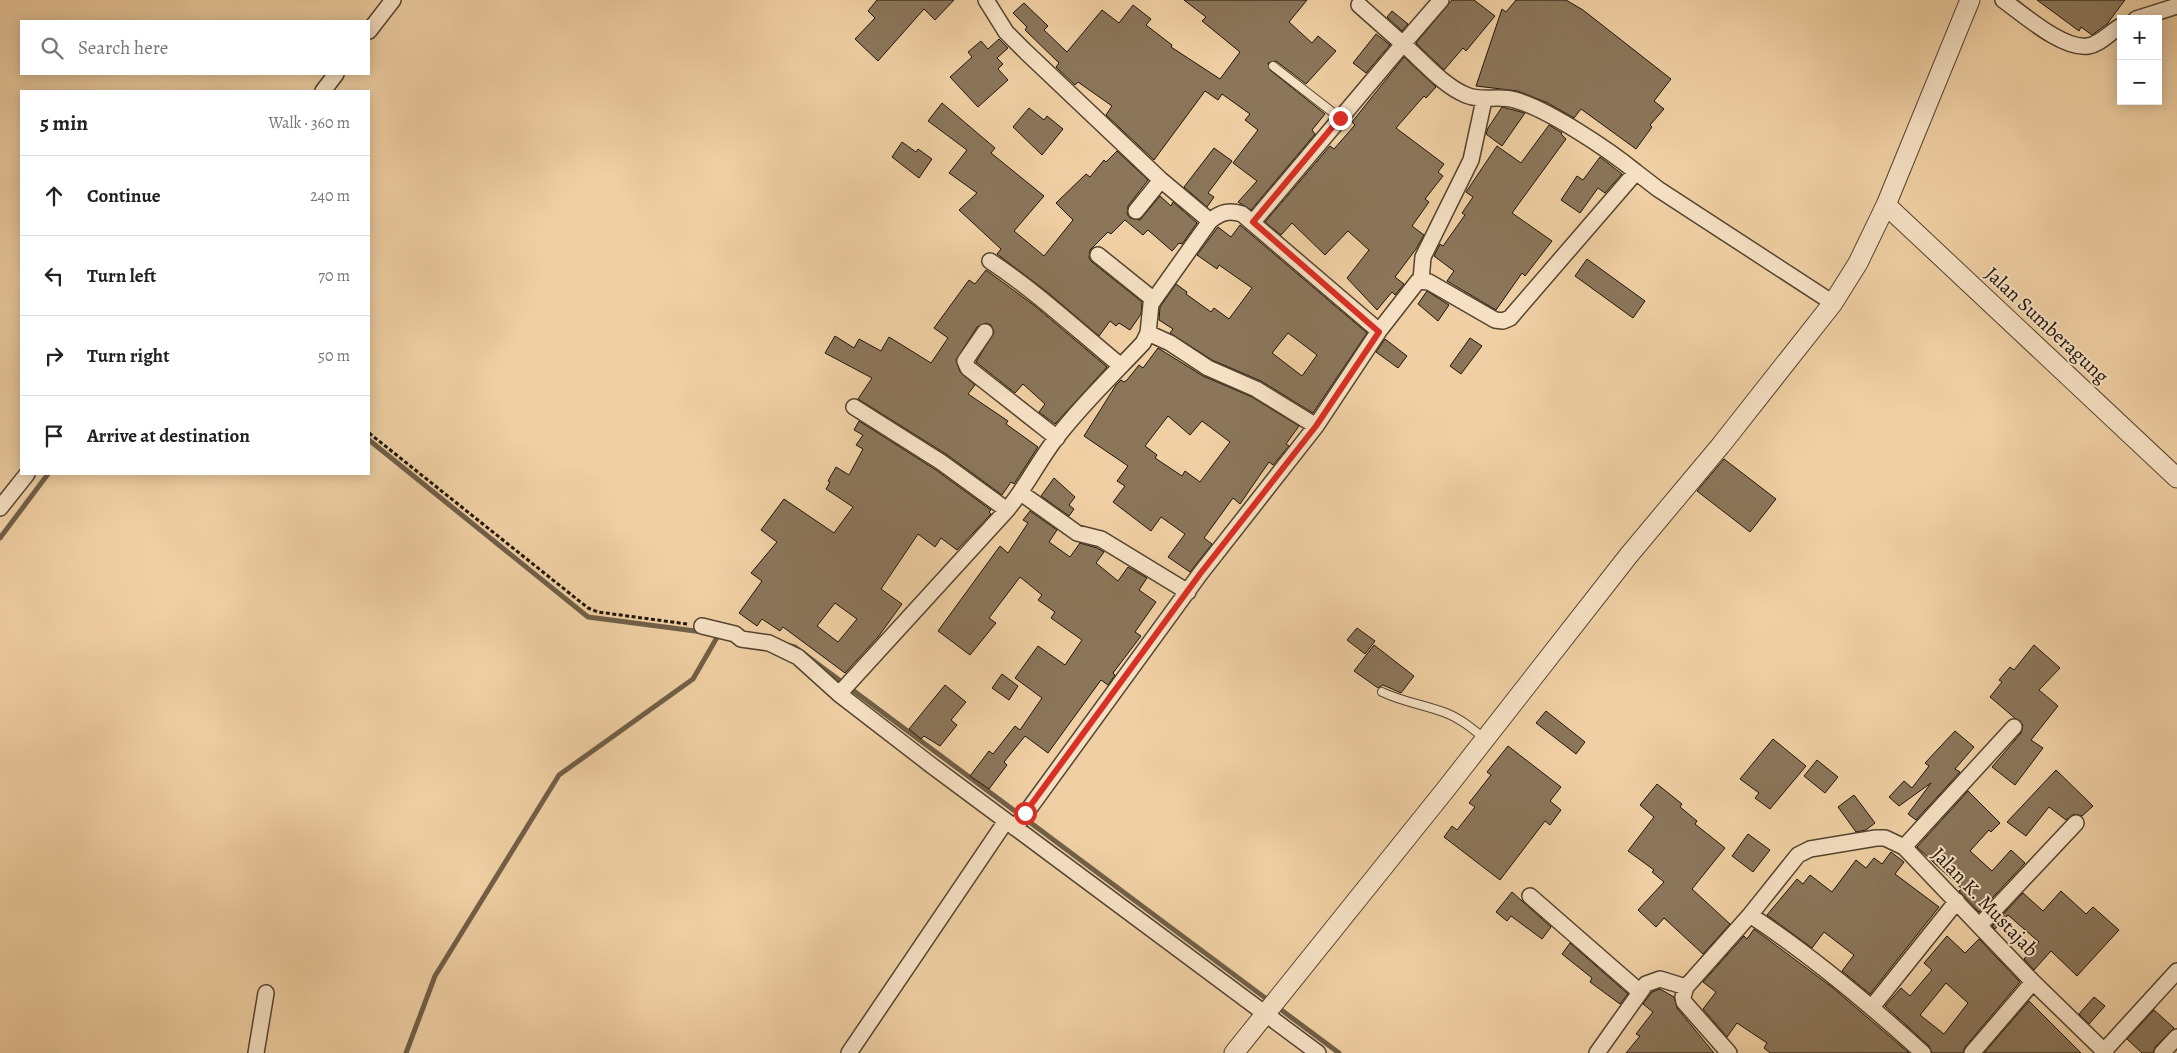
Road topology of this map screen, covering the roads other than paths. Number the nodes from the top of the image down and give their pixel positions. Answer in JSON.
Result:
{"nodes":[{"id":1,"x":393,"y":0,"type":"edge"},
{"id":2,"x":986,"y":0,"type":"edge"},
{"id":3,"x":1441,"y":0,"type":"edge"},
{"id":4,"x":1970,"y":0,"type":"edge"},
{"id":5,"x":2003,"y":0,"type":"edge"},
{"id":6,"x":1359,"y":5,"type":"dead end"},
{"id":7,"x":2177,"y":6,"type":"edge"},
{"id":8,"x":2149,"y":15,"type":"edge"},
{"id":9,"x":2117,"y":29,"type":"edge"},
{"id":10,"x":370,"y":30,"type":"edge"},
{"id":11,"x":1403,"y":44,"type":"junction"},
{"id":12,"x":1273,"y":66,"type":"dead end"},
{"id":13,"x":335,"y":75,"type":"edge"},
{"id":14,"x":324,"y":90,"type":"edge"},
{"id":15,"x":1484,"y":100,"type":"junction"},
{"id":16,"x":1340,"y":118,"type":"junction"},
{"id":17,"x":1636,"y":172,"type":"junction"},
{"id":18,"x":1161,"y":180,"type":"junction"},
{"id":19,"x":1886,"y":205,"type":"junction"},
{"id":20,"x":1136,"y":211,"type":"dead end"},
{"id":21,"x":1210,"y":220,"type":"junction"},
{"id":22,"x":1253,"y":222,"type":"junction"},
{"id":23,"x":1098,"y":255,"type":"dead end"},
{"id":24,"x":990,"y":261,"type":"dead end"},
{"id":25,"x":1421,"y":280,"type":"junction"},
{"id":26,"x":1154,"y":300,"type":"junction"},
{"id":27,"x":1833,"y":303,"type":"junction"},
{"id":28,"x":985,"y":332,"type":"dead end"},
{"id":29,"x":1379,"y":332,"type":"junction"},
{"id":30,"x":1148,"y":333,"type":"junction"},
{"id":31,"x":1121,"y":366,"type":"junction"},
{"id":32,"x":854,"y":407,"type":"dead end"},
{"id":33,"x":1316,"y":426,"type":"junction"},
{"id":34,"x":1057,"y":438,"type":"junction"},
{"id":35,"x":26,"y":475,"type":"edge"},
{"id":36,"x":2177,"y":478,"type":"edge"},
{"id":37,"x":1021,"y":493,"type":"junction"},
{"id":38,"x":0,"y":508,"type":"edge"},
{"id":39,"x":1007,"y":510,"type":"junction"},
{"id":40,"x":1188,"y":592,"type":"junction"},
{"id":41,"x":702,"y":626,"type":"road end"},
{"id":42,"x":844,"y":688,"type":"junction"},
{"id":43,"x":1382,"y":692,"type":"dead end"},
{"id":44,"x":2014,"y":727,"type":"dead end"},
{"id":45,"x":1485,"y":739,"type":"junction"},
{"id":46,"x":1017,"y":820,"type":"junction"},
{"id":47,"x":2076,"y":823,"type":"dead end"},
{"id":48,"x":1904,"y":847,"type":"junction"},
{"id":49,"x":1530,"y":896,"type":"dead end"},
{"id":50,"x":1957,"y":901,"type":"junction"},
{"id":51,"x":1750,"y":915,"type":"junction"},
{"id":52,"x":1980,"y":925,"type":"junction"},
{"id":53,"x":2177,"y":971,"type":"edge"},
{"id":54,"x":2033,"y":982,"type":"junction"},
{"id":55,"x":1686,"y":986,"type":"junction"},
{"id":56,"x":1640,"y":992,"type":"junction"},
{"id":57,"x":266,"y":993,"type":"dead end"},
{"id":58,"x":1872,"y":1007,"type":"junction"},
{"id":59,"x":1266,"y":1013,"type":"junction"},
{"id":60,"x":2177,"y":1037,"type":"edge"},
{"id":61,"x":2105,"y":1052,"type":"edge"},
{"id":62,"x":256,"y":1053,"type":"edge"},
{"id":63,"x":849,"y":1053,"type":"edge"},
{"id":64,"x":1234,"y":1053,"type":"edge"},
{"id":65,"x":1318,"y":1053,"type":"edge"},
{"id":66,"x":1598,"y":1053,"type":"edge"},
{"id":67,"x":1729,"y":1053,"type":"edge"},
{"id":68,"x":1923,"y":1053,"type":"edge"},
{"id":69,"x":1972,"y":1053,"type":"edge"},
{"id":70,"x":2162,"y":1053,"type":"edge"}],
"edges":[{"from":1,"to":10,"type":"street"},
{"from":2,"to":18,"type":"street"},
{"from":3,"to":11,"type":"street"},
{"from":4,"to":19,"type":"street"},
{"from":5,"to":9,"type":"street"},
{"from":6,"to":11,"type":"street"},
{"from":7,"to":8,"type":"street"},
{"from":11,"to":15,"type":"street"},
{"from":11,"to":16,"type":"street"},
{"from":12,"to":16,"type":"lane"},
{"from":13,"to":14,"type":"street"},
{"from":15,"to":17,"type":"street"},
{"from":15,"to":25,"type":"street"},
{"from":16,"to":22,"type":"street"},
{"from":17,"to":25,"type":"street"},
{"from":17,"to":27,"type":"street"},
{"from":18,"to":20,"type":"street"},
{"from":18,"to":21,"type":"street"},
{"from":19,"to":27,"type":"street"},
{"from":19,"to":36,"type":"street","name":"Jalan Sumberagung"},
{"from":21,"to":22,"type":"street"},
{"from":21,"to":26,"type":"street"},
{"from":22,"to":29,"type":"street"},
{"from":23,"to":26,"type":"street"},
{"from":24,"to":31,"type":"street"},
{"from":25,"to":29,"type":"street"},
{"from":26,"to":30,"type":"street"},
{"from":27,"to":45,"type":"street"},
{"from":28,"to":34,"type":"street"},
{"from":29,"to":33,"type":"street"},
{"from":30,"to":31,"type":"street"},
{"from":30,"to":33,"type":"street"},
{"from":31,"to":34,"type":"street"},
{"from":32,"to":39,"type":"street"},
{"from":33,"to":40,"type":"street"},
{"from":34,"to":37,"type":"street"},
{"from":35,"to":38,"type":"street"},
{"from":37,"to":39,"type":"street"},
{"from":37,"to":40,"type":"street"},
{"from":39,"to":42,"type":"street"},
{"from":40,"to":46,"type":"street"},
{"from":41,"to":42,"type":"street"},
{"from":42,"to":46,"type":"street"},
{"from":43,"to":45,"type":"lane"},
{"from":44,"to":48,"type":"street"},
{"from":45,"to":59,"type":"street"},
{"from":46,"to":59,"type":"street"},
{"from":46,"to":63,"type":"street"},
{"from":47,"to":52,"type":"street"},
{"from":48,"to":50,"type":"street","name":"Jalan K. Mustajab"},
{"from":48,"to":51,"type":"street","name":"Jalan K. Mustajab"},
{"from":49,"to":56,"type":"street"},
{"from":50,"to":52,"type":"street","name":"Jalan K. Mustajab"},
{"from":50,"to":58,"type":"street"},
{"from":51,"to":55,"type":"street"},
{"from":51,"to":58,"type":"street"},
{"from":52,"to":54,"type":"street","name":"Jalan K. Mustajab"},
{"from":53,"to":61,"type":"street"},
{"from":54,"to":61,"type":"street","name":"Jalan K. Mustajab"},
{"from":54,"to":69,"type":"street"},
{"from":55,"to":56,"type":"street"},
{"from":55,"to":67,"type":"street"},
{"from":56,"to":66,"type":"street"},
{"from":57,"to":62,"type":"street"},
{"from":58,"to":68,"type":"street"},
{"from":59,"to":64,"type":"street"},
{"from":59,"to":65,"type":"street"},
{"from":60,"to":70,"type":"street"}]}
